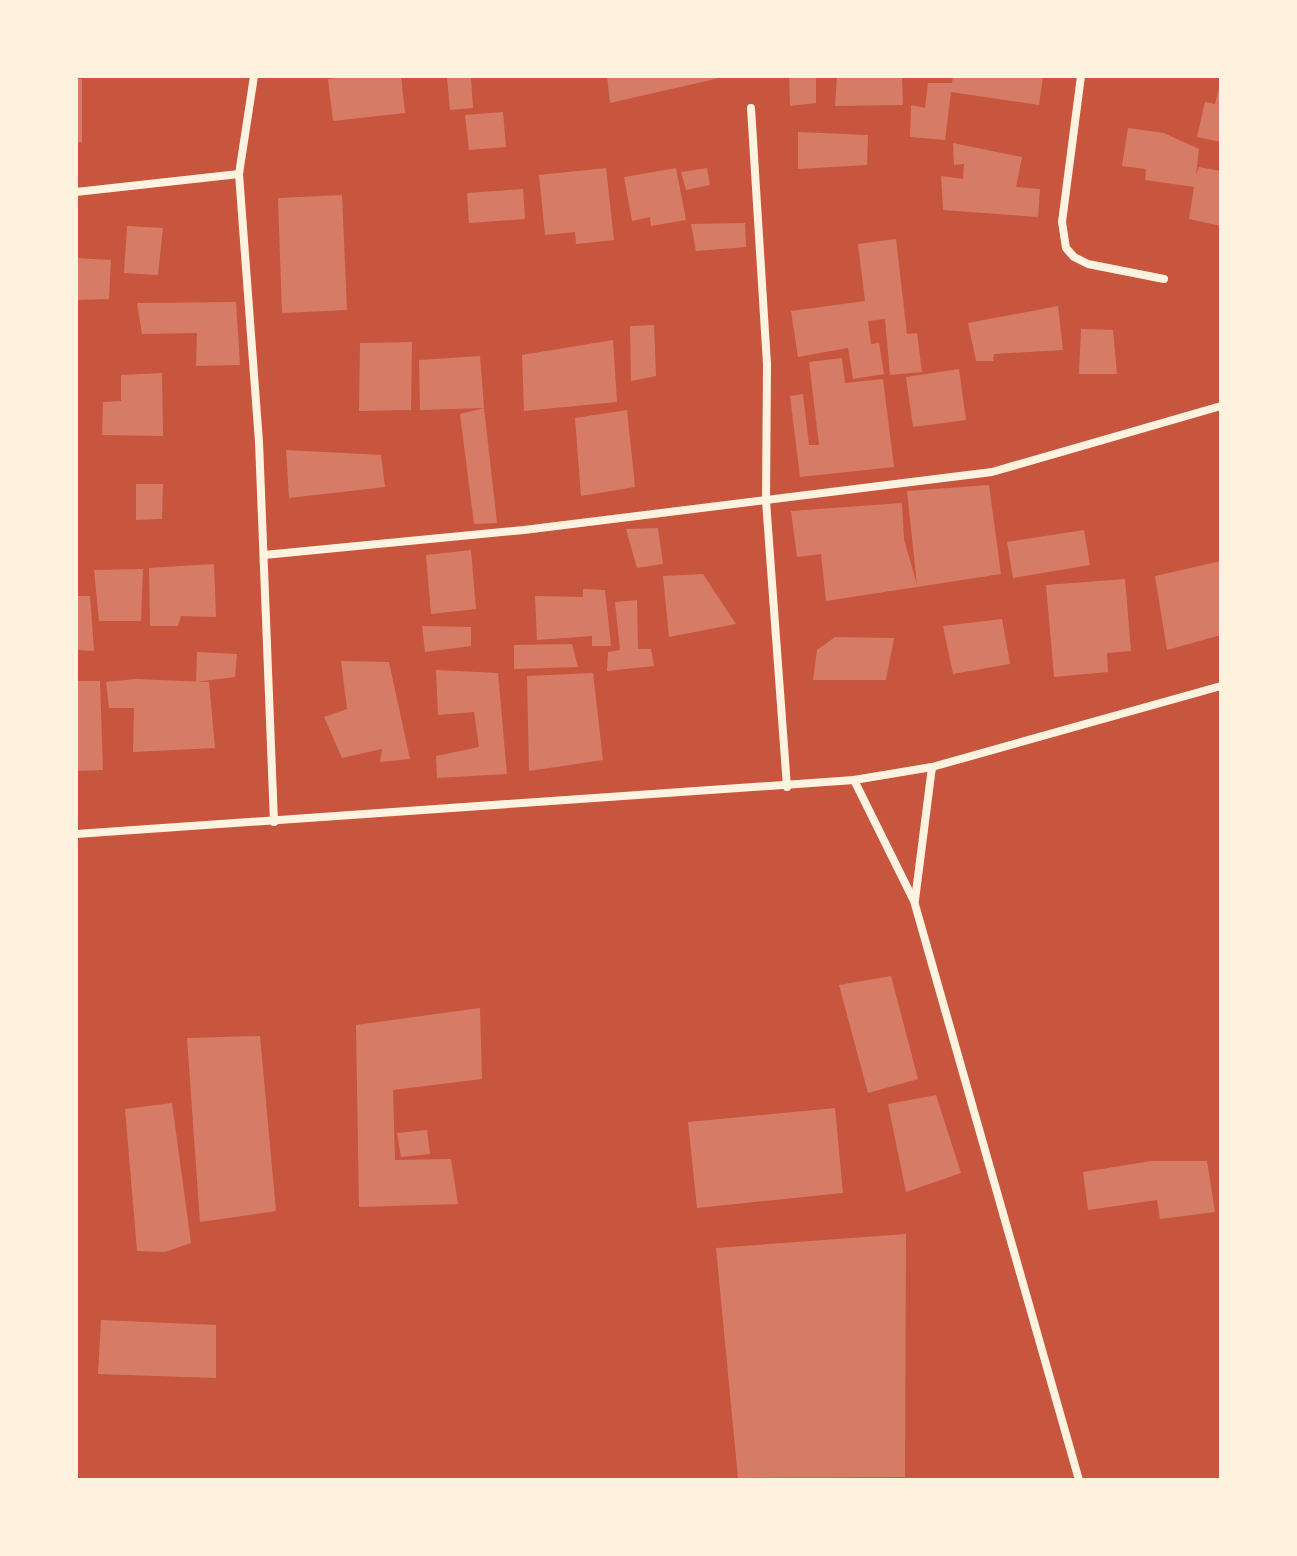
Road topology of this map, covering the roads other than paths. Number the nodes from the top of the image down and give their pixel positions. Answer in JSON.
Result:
{"nodes":[{"id":1,"x":254,"y":76,"type":"edge"},
{"id":2,"x":1081,"y":76,"type":"edge"},
{"id":3,"x":751,"y":108,"type":"dead end"},
{"id":4,"x":239,"y":174,"type":"junction"},
{"id":5,"x":76,"y":192,"type":"edge"},
{"id":6,"x":1164,"y":279,"type":"dead end"},
{"id":7,"x":1221,"y":406,"type":"edge"},
{"id":8,"x":766,"y":501,"type":"junction"},
{"id":9,"x":264,"y":555,"type":"junction"},
{"id":10,"x":1221,"y":686,"type":"edge"},
{"id":11,"x":932,"y":767,"type":"junction"},
{"id":12,"x":854,"y":780,"type":"junction"},
{"id":13,"x":787,"y":787,"type":"junction"},
{"id":14,"x":274,"y":822,"type":"junction"},
{"id":15,"x":76,"y":834,"type":"edge"},
{"id":16,"x":914,"y":901,"type":"junction"},
{"id":17,"x":1078,"y":1478,"type":"edge"},
{"id":18,"x":1067,"y":1480,"type":"edge"}],
"edges":[{"from":1,"to":4,"type":"street"},
{"from":2,"to":6,"type":"street"},
{"from":3,"to":8,"type":"street"},
{"from":4,"to":5,"type":"street"},
{"from":4,"to":9,"type":"street"},
{"from":7,"to":8,"type":"street"},
{"from":8,"to":9,"type":"street"},
{"from":8,"to":13,"type":"street"},
{"from":9,"to":14,"type":"street"},
{"from":10,"to":11,"type":"street"},
{"from":11,"to":12,"type":"street"},
{"from":11,"to":16,"type":"street"},
{"from":12,"to":13,"type":"street"},
{"from":12,"to":16,"type":"street"},
{"from":13,"to":14,"type":"street"},
{"from":14,"to":15,"type":"street"},
{"from":16,"to":17,"type":"street"},
{"from":17,"to":18,"type":"street"}]}
